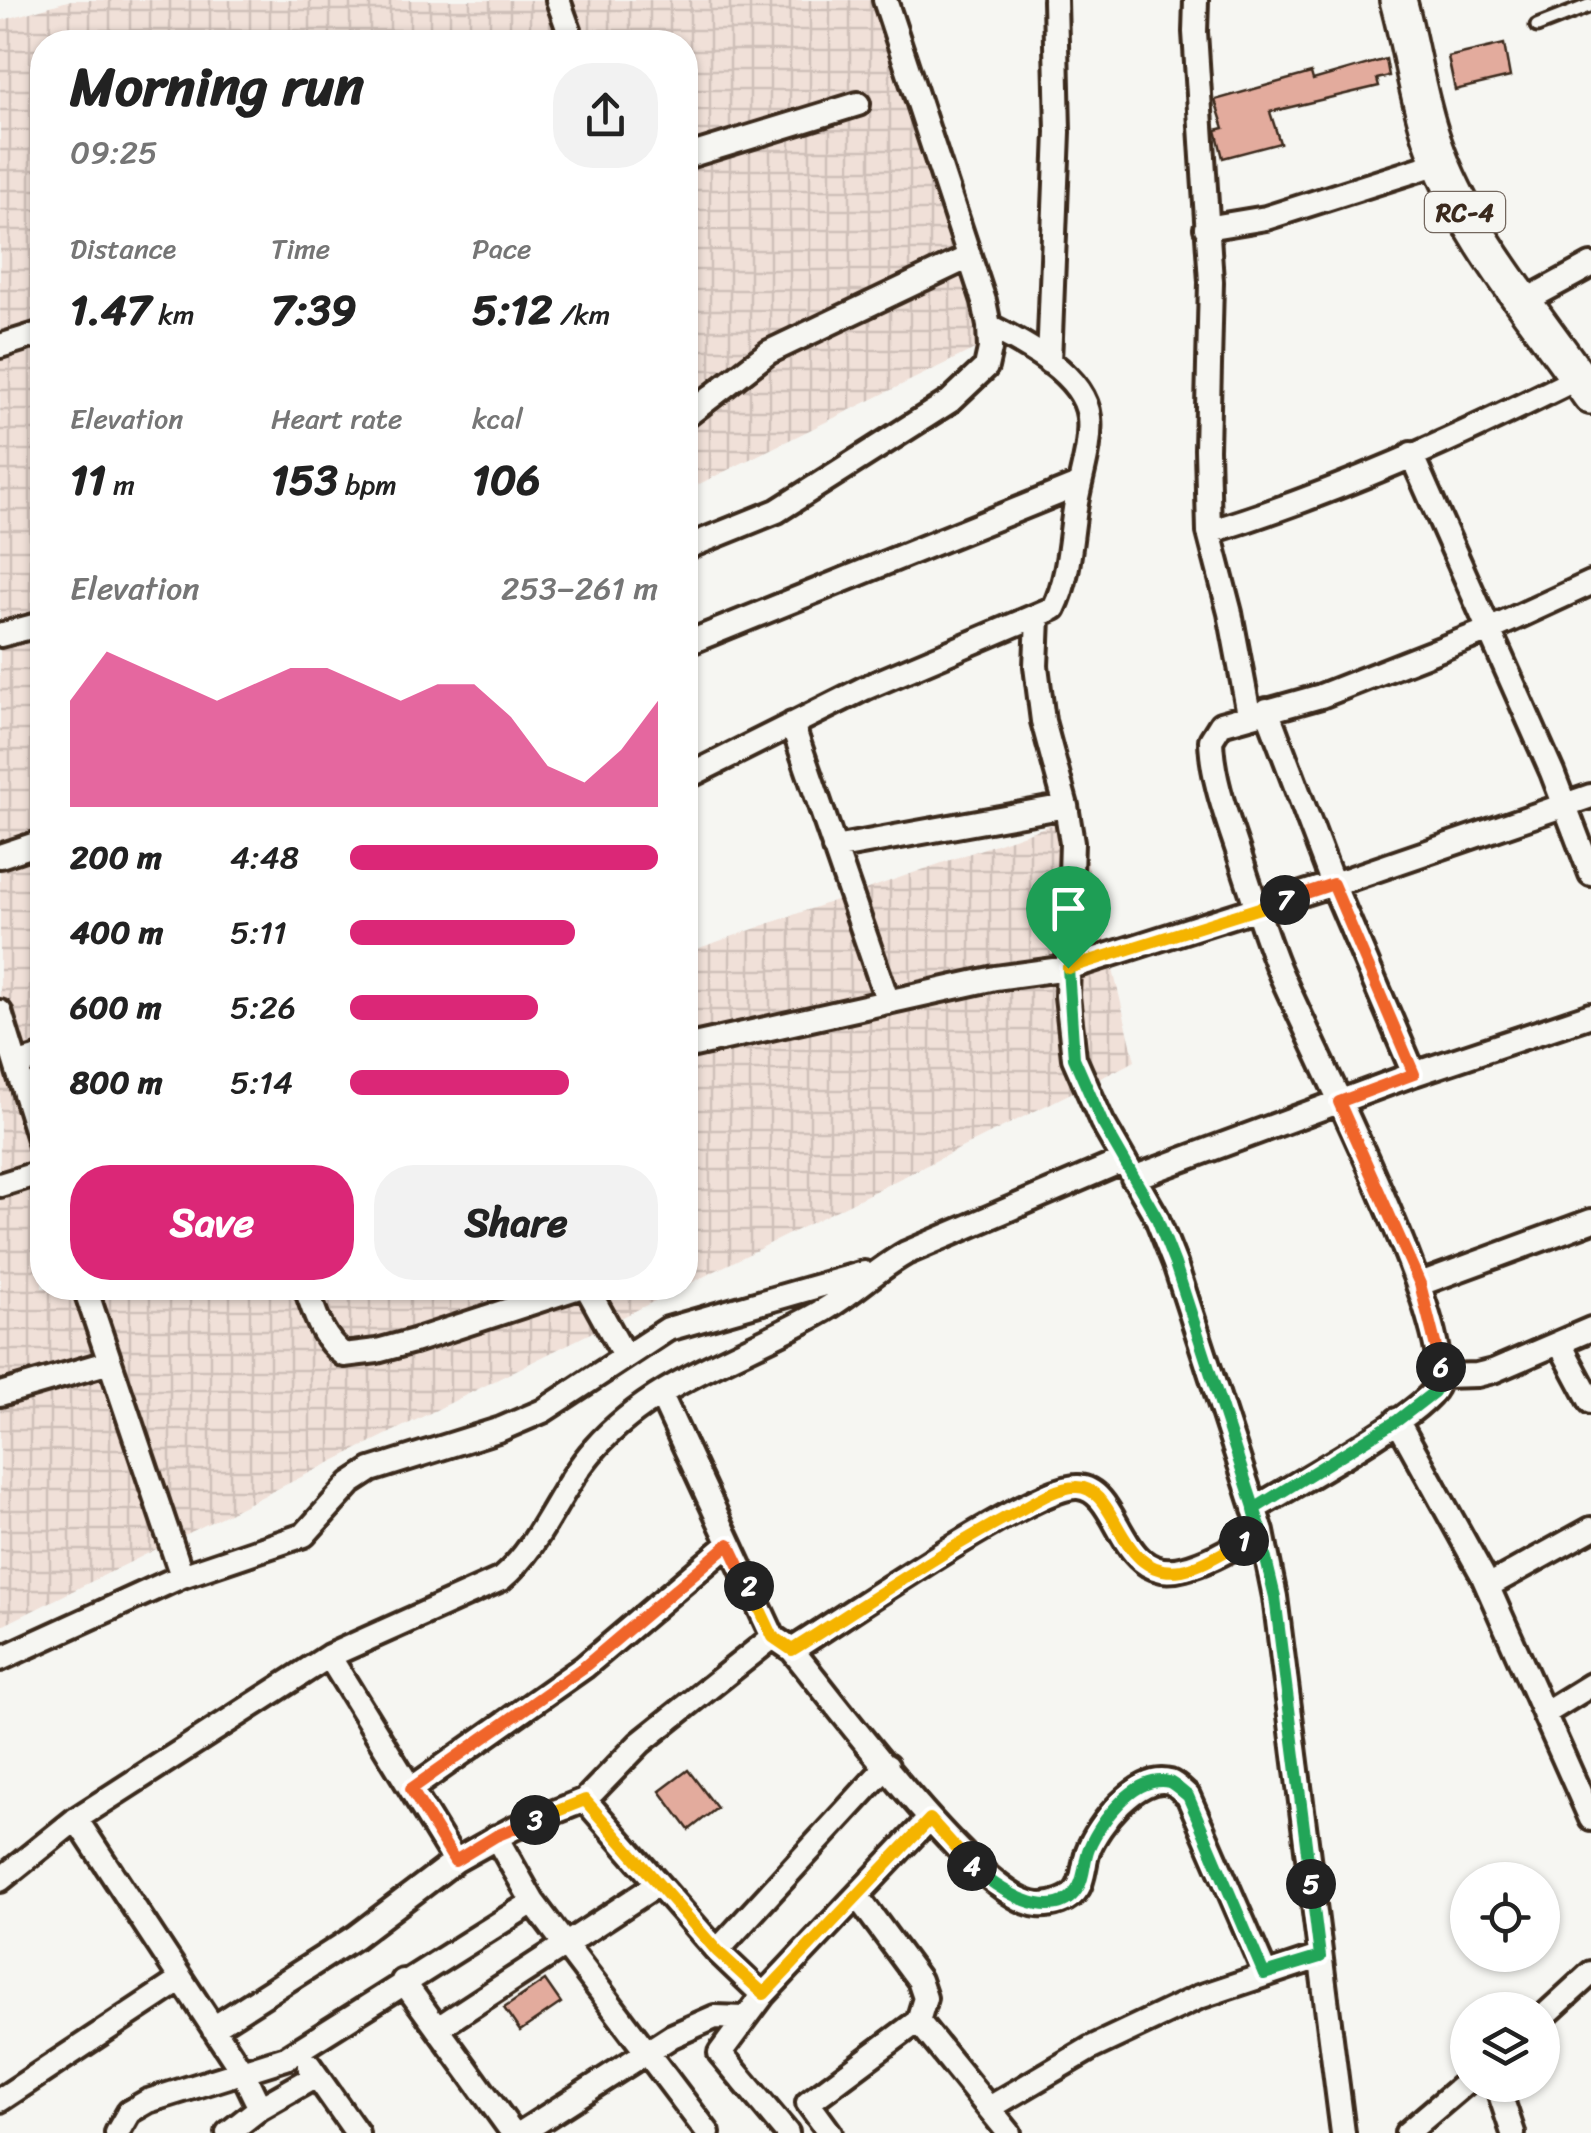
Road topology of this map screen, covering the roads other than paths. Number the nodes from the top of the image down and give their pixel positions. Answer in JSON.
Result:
{"nodes":[{"id":1,"x":558,"y":0,"type":"edge"},
{"id":2,"x":886,"y":0,"type":"edge"},
{"id":3,"x":1055,"y":0,"type":"edge"},
{"id":4,"x":1196,"y":0,"type":"edge"},
{"id":5,"x":1398,"y":0,"type":"edge"},
{"id":6,"x":1591,"y":6,"type":"edge"},
{"id":7,"x":1536,"y":26,"type":"dead end"},
{"id":8,"x":569,"y":30,"type":"edge"},
{"id":9,"x":858,"y":104,"type":"dead end"},
{"id":10,"x":698,"y":153,"type":"edge"},
{"id":11,"x":1442,"y":162,"type":"junction"},
{"id":12,"x":1206,"y":228,"type":"junction"},
{"id":13,"x":970,"y":257,"type":"junction"},
{"id":14,"x":1591,"y":264,"type":"edge"},
{"id":15,"x":1522,"y":303,"type":"junction"},
{"id":16,"x":989,"y":326,"type":"junction"},
{"id":17,"x":30,"y":337,"type":"edge"},
{"id":18,"x":0,"y":346,"type":"edge"},
{"id":19,"x":1049,"y":362,"type":"junction"},
{"id":20,"x":1585,"y":387,"type":"edge"},
{"id":21,"x":698,"y":407,"type":"edge"},
{"id":22,"x":1411,"y":454,"type":"junction"},
{"id":23,"x":1078,"y":485,"type":"junction"},
{"id":24,"x":1210,"y":532,"type":"junction"},
{"id":25,"x":698,"y":543,"type":"edge"},
{"id":26,"x":1591,"y":584,"type":"edge"},
{"id":27,"x":1038,"y":616,"type":"junction"},
{"id":28,"x":30,"y":627,"type":"edge"},
{"id":29,"x":1489,"y":630,"type":"junction"},
{"id":30,"x":0,"y":635,"type":"edge"},
{"id":31,"x":698,"y":639,"type":"edge"},
{"id":32,"x":1258,"y":712,"type":"junction"},
{"id":33,"x":792,"y":724,"type":"junction"},
{"id":34,"x":698,"y":771,"type":"edge"},
{"id":35,"x":1591,"y":796,"type":"edge"},
{"id":36,"x":1066,"y":806,"type":"junction"},
{"id":37,"x":1564,"y":806,"type":"junction"},
{"id":38,"x":30,"y":846,"type":"edge"},
{"id":39,"x":834,"y":848,"type":"junction"},
{"id":40,"x":0,"y":856,"type":"edge"},
{"id":41,"x":1591,"y":874,"type":"edge"},
{"id":42,"x":1333,"y":884,"type":"junction"},
{"id":43,"x":1257,"y":908,"type":"junction"},
{"id":44,"x":1068,"y":968,"type":"junction"},
{"id":45,"x":888,"y":1002,"type":"junction"},
{"id":46,"x":0,"y":1012,"type":"edge"},
{"id":47,"x":1591,"y":1015,"type":"edge"},
{"id":48,"x":698,"y":1044,"type":"edge"},
{"id":49,"x":30,"y":1060,"type":"edge"},
{"id":50,"x":18,"y":1064,"type":"junction"},
{"id":51,"x":1414,"y":1074,"type":"junction"},
{"id":52,"x":1339,"y":1102,"type":"junction"},
{"id":53,"x":30,"y":1106,"type":"edge"},
{"id":54,"x":1128,"y":1170,"type":"junction"},
{"id":55,"x":30,"y":1176,"type":"edge"},
{"id":56,"x":0,"y":1185,"type":"edge"},
{"id":57,"x":1591,"y":1222,"type":"edge"},
{"id":58,"x":877,"y":1270,"type":"junction"},
{"id":59,"x":1420,"y":1284,"type":"junction"},
{"id":60,"x":89,"y":1300,"type":"edge"},
{"id":61,"x":311,"y":1300,"type":"edge"},
{"id":62,"x":539,"y":1300,"type":"edge"},
{"id":63,"x":594,"y":1300,"type":"edge"},
{"id":64,"x":1591,"y":1330,"type":"edge"},
{"id":65,"x":1560,"y":1344,"type":"junction"},
{"id":66,"x":624,"y":1356,"type":"junction"},
{"id":67,"x":110,"y":1362,"type":"junction"},
{"id":68,"x":1442,"y":1376,"type":"junction"},
{"id":69,"x":0,"y":1394,"type":"edge"},
{"id":70,"x":661,"y":1395,"type":"junction"},
{"id":71,"x":1591,"y":1402,"type":"edge"},
{"id":72,"x":1398,"y":1420,"type":"junction"},
{"id":73,"x":1254,"y":1509,"type":"junction"},
{"id":74,"x":1591,"y":1530,"type":"edge"},
{"id":75,"x":1262,"y":1532,"type":"junction"},
{"id":76,"x":729,"y":1544,"type":"junction"},
{"id":77,"x":182,"y":1576,"type":"junction"},
{"id":78,"x":1488,"y":1586,"type":"junction"},
{"id":79,"x":782,"y":1644,"type":"junction"},
{"id":80,"x":329,"y":1656,"type":"junction"},
{"id":81,"x":0,"y":1658,"type":"edge"},
{"id":82,"x":1591,"y":1685,"type":"edge"},
{"id":83,"x":1544,"y":1714,"type":"junction"},
{"id":84,"x":888,"y":1766,"type":"junction"},
{"id":85,"x":1583,"y":1780,"type":"edge"},
{"id":86,"x":411,"y":1789,"type":"junction"},
{"id":87,"x":585,"y":1800,"type":"junction"},
{"id":88,"x":1591,"y":1818,"type":"edge"},
{"id":89,"x":76,"y":1819,"type":"junction"},
{"id":90,"x":930,"y":1819,"type":"junction"},
{"id":91,"x":496,"y":1836,"type":"junction"},
{"id":92,"x":455,"y":1861,"type":"junction"},
{"id":93,"x":0,"y":1880,"type":"edge"},
{"id":94,"x":658,"y":1884,"type":"junction"},
{"id":95,"x":858,"y":1896,"type":"junction"},
{"id":96,"x":534,"y":1902,"type":"junction"},
{"id":97,"x":567,"y":1944,"type":"junction"},
{"id":98,"x":717,"y":1951,"type":"junction"},
{"id":99,"x":1320,"y":1957,"type":"junction"},
{"id":100,"x":1591,"y":1973,"type":"edge"},
{"id":101,"x":1264,"y":1974,"type":"junction"},
{"id":102,"x":181,"y":1980,"type":"junction"},
{"id":103,"x":404,"y":1981,"type":"junction"},
{"id":104,"x":764,"y":1994,"type":"junction"},
{"id":105,"x":1560,"y":2001,"type":"edge"},
{"id":106,"x":744,"y":2018,"type":"junction"},
{"id":107,"x":918,"y":2021,"type":"junction"},
{"id":108,"x":212,"y":2028,"type":"junction"},
{"id":109,"x":438,"y":2028,"type":"junction"},
{"id":110,"x":298,"y":2049,"type":"junction"},
{"id":111,"x":647,"y":2050,"type":"junction"},
{"id":112,"x":0,"y":2070,"type":"edge"},
{"id":113,"x":243,"y":2073,"type":"junction"},
{"id":114,"x":316,"y":2076,"type":"junction"},
{"id":115,"x":8,"y":2094,"type":"edge"},
{"id":116,"x":1450,"y":2097,"type":"edge"},
{"id":117,"x":1503,"y":2102,"type":"edge"},
{"id":118,"x":991,"y":2107,"type":"junction"},
{"id":119,"x":260,"y":2108,"type":"junction"},
{"id":120,"x":116,"y":2133,"type":"edge"},
{"id":121,"x":228,"y":2133,"type":"edge"},
{"id":122,"x":357,"y":2133,"type":"edge"},
{"id":123,"x":513,"y":2133,"type":"edge"},
{"id":124,"x":522,"y":2133,"type":"edge"},
{"id":125,"x":708,"y":2133,"type":"edge"},
{"id":126,"x":787,"y":2133,"type":"edge"},
{"id":127,"x":830,"y":2133,"type":"edge"},
{"id":128,"x":1009,"y":2133,"type":"edge"},
{"id":129,"x":1343,"y":2133,"type":"edge"},
{"id":130,"x":1407,"y":2133,"type":"edge"},
{"id":131,"x":1513,"y":2133,"type":"edge"}],
"edges":[{"from":1,"to":8,"type":"street"},
{"from":2,"to":13,"type":"street"},
{"from":3,"to":19,"type":"street"},
{"from":4,"to":12,"type":"street"},
{"from":5,"to":11,"type":"main road","number":"RC-4"},
{"from":6,"to":7,"type":"lane"},
{"from":9,"to":10,"type":"street"},
{"from":11,"to":12,"type":"street"},
{"from":11,"to":15,"type":"main road","number":"RC-4"},
{"from":12,"to":24,"type":"street"},
{"from":13,"to":16,"type":"street"},
{"from":13,"to":21,"type":"street"},
{"from":14,"to":15,"type":"street"},
{"from":15,"to":20,"type":"main road","number":"RC-4"},
{"from":16,"to":19,"type":"street"},
{"from":16,"to":25,"type":"street"},
{"from":17,"to":18,"type":"street"},
{"from":19,"to":23,"type":"street"},
{"from":20,"to":22,"type":"street"},
{"from":22,"to":24,"type":"street"},
{"from":22,"to":29,"type":"street"},
{"from":23,"to":27,"type":"street"},
{"from":23,"to":31,"type":"street"},
{"from":24,"to":32,"type":"street"},
{"from":26,"to":29,"type":"street"},
{"from":27,"to":33,"type":"street"},
{"from":27,"to":36,"type":"street"},
{"from":28,"to":30,"type":"street"},
{"from":29,"to":32,"type":"street"},
{"from":29,"to":37,"type":"street"},
{"from":32,"to":42,"type":"street"},
{"from":32,"to":43,"type":"street"},
{"from":33,"to":34,"type":"street"},
{"from":33,"to":39,"type":"street"},
{"from":35,"to":37,"type":"street"},
{"from":36,"to":39,"type":"street"},
{"from":36,"to":44,"type":"street"},
{"from":37,"to":41,"type":"street"},
{"from":37,"to":42,"type":"street"},
{"from":38,"to":40,"type":"street"},
{"from":39,"to":45,"type":"street"},
{"from":42,"to":43,"type":"street"},
{"from":42,"to":51,"type":"street"},
{"from":43,"to":44,"type":"street"},
{"from":43,"to":52,"type":"street"},
{"from":44,"to":45,"type":"street"},
{"from":44,"to":54,"type":"street"},
{"from":45,"to":48,"type":"street"},
{"from":46,"to":50,"type":"street"},
{"from":47,"to":51,"type":"street"},
{"from":49,"to":50,"type":"street"},
{"from":50,"to":53,"type":"street"},
{"from":51,"to":52,"type":"street"},
{"from":52,"to":54,"type":"street"},
{"from":52,"to":59,"type":"street"},
{"from":54,"to":58,"type":"street"},
{"from":54,"to":73,"type":"street"},
{"from":55,"to":56,"type":"street"},
{"from":57,"to":59,"type":"street"},
{"from":58,"to":66,"type":"street"},
{"from":58,"to":70,"type":"street"},
{"from":59,"to":68,"type":"street"},
{"from":60,"to":67,"type":"street"},
{"from":61,"to":62,"type":"street"},
{"from":63,"to":66,"type":"street"},
{"from":64,"to":65,"type":"street"},
{"from":65,"to":68,"type":"street"},
{"from":65,"to":71,"type":"street"},
{"from":66,"to":77,"type":"street"},
{"from":67,"to":69,"type":"street"},
{"from":67,"to":77,"type":"street"},
{"from":68,"to":72,"type":"street"},
{"from":70,"to":76,"type":"street"},
{"from":70,"to":80,"type":"street"},
{"from":72,"to":73,"type":"street"},
{"from":72,"to":78,"type":"street"},
{"from":73,"to":75,"type":"street"},
{"from":74,"to":78,"type":"street"},
{"from":75,"to":79,"type":"street"},
{"from":75,"to":99,"type":"street"},
{"from":76,"to":79,"type":"street"},
{"from":76,"to":86,"type":"street"},
{"from":77,"to":81,"type":"street"},
{"from":78,"to":83,"type":"street"},
{"from":79,"to":84,"type":"street"},
{"from":79,"to":87,"type":"street"},
{"from":80,"to":86,"type":"street"},
{"from":80,"to":89,"type":"street"},
{"from":82,"to":83,"type":"street"},
{"from":83,"to":85,"type":"street"},
{"from":84,"to":90,"type":"street"},
{"from":84,"to":98,"type":"street"},
{"from":85,"to":88,"type":"street"},
{"from":86,"to":92,"type":"street"},
{"from":87,"to":91,"type":"street"},
{"from":87,"to":94,"type":"street"},
{"from":89,"to":93,"type":"street"},
{"from":89,"to":102,"type":"street"},
{"from":90,"to":95,"type":"street"},
{"from":90,"to":101,"type":"street"},
{"from":91,"to":92,"type":"street"},
{"from":91,"to":96,"type":"street"},
{"from":92,"to":108,"type":"street"},
{"from":94,"to":97,"type":"street"},
{"from":94,"to":98,"type":"street"},
{"from":95,"to":104,"type":"street"},
{"from":95,"to":107,"type":"street"},
{"from":96,"to":97,"type":"street"},
{"from":96,"to":103,"type":"street"},
{"from":97,"to":109,"type":"street"},
{"from":97,"to":111,"type":"street"},
{"from":98,"to":104,"type":"street"},
{"from":99,"to":101,"type":"street"},
{"from":99,"to":129,"type":"street"},
{"from":100,"to":105,"type":"street"},
{"from":101,"to":118,"type":"street"},
{"from":102,"to":108,"type":"street"},
{"from":102,"to":115,"type":"street"},
{"from":103,"to":109,"type":"street"},
{"from":103,"to":110,"type":"street"},
{"from":104,"to":106,"type":"street"},
{"from":106,"to":111,"type":"street"},
{"from":106,"to":126,"type":"street"},
{"from":107,"to":118,"type":"street"},
{"from":107,"to":127,"type":"street"},
{"from":108,"to":113,"type":"street"},
{"from":109,"to":123,"type":"street"},
{"from":110,"to":113,"type":"street"},
{"from":110,"to":114,"type":"street"},
{"from":111,"to":124,"type":"street"},
{"from":111,"to":125,"type":"street"},
{"from":112,"to":115,"type":"street"},
{"from":113,"to":119,"type":"street"},
{"from":113,"to":120,"type":"street"},
{"from":114,"to":119,"type":"street"},
{"from":114,"to":122,"type":"street"},
{"from":116,"to":130,"type":"street"},
{"from":117,"to":131,"type":"street"},
{"from":118,"to":128,"type":"street"},
{"from":119,"to":121,"type":"street"}]}
